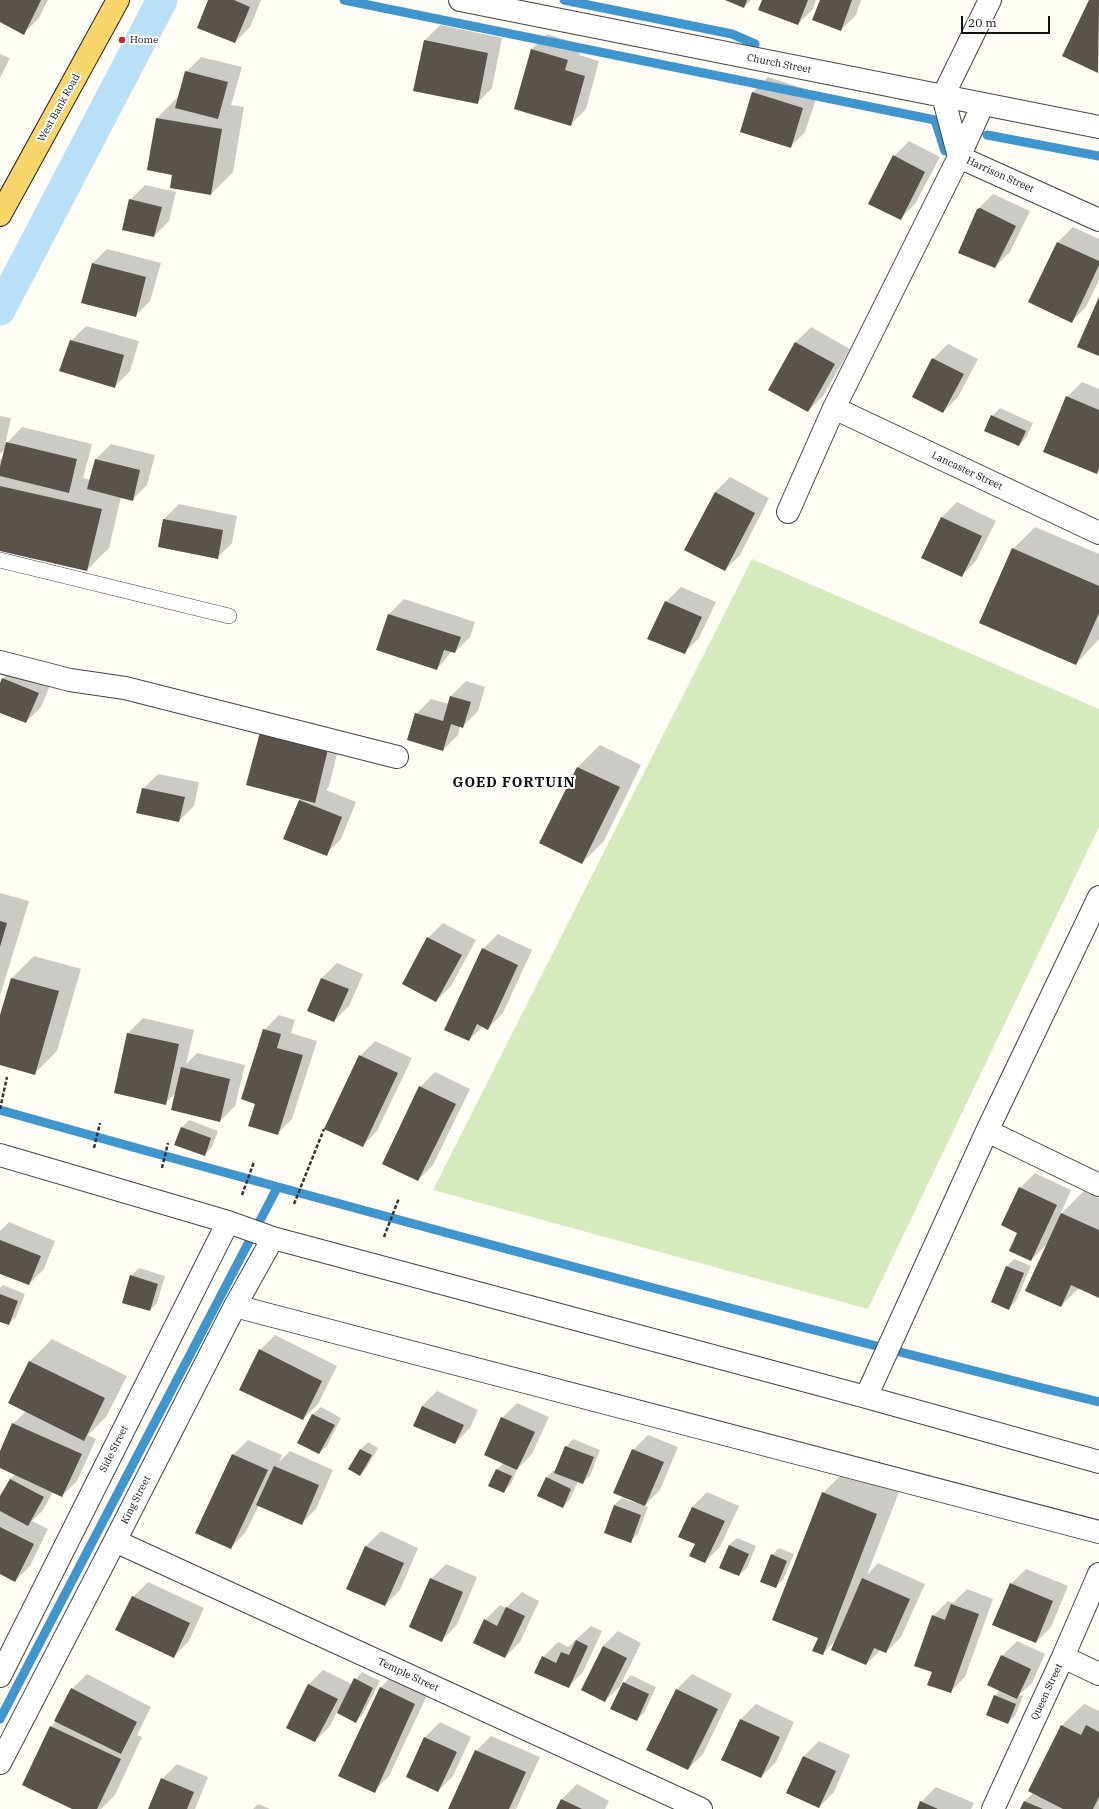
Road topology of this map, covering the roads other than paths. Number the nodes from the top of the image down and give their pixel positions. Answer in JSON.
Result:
{"nodes":[{"id":1,"x":118,"y":0,"type":"edge"},
{"id":2,"x":460,"y":0,"type":"edge"},
{"id":3,"x":990,"y":0,"type":"edge"},
{"id":4,"x":943,"y":96,"type":"junction"},
{"id":5,"x":983,"y":104,"type":"junction"},
{"id":6,"x":1099,"y":127,"type":"edge"},
{"id":7,"x":959,"y":157,"type":"junction"},
{"id":8,"x":0,"y":215,"type":"edge"},
{"id":9,"x":1099,"y":220,"type":"edge"},
{"id":10,"x":834,"y":408,"type":"junction"},
{"id":11,"x":788,"y":512,"type":"dead end"},
{"id":12,"x":1099,"y":533,"type":"edge"},
{"id":13,"x":0,"y":560,"type":"edge"},
{"id":14,"x":229,"y":616,"type":"dead end"},
{"id":15,"x":0,"y":662,"type":"edge"},
{"id":16,"x":397,"y":756,"type":"dead end"},
{"id":17,"x":1099,"y":897,"type":"edge"},
{"id":18,"x":987,"y":1131,"type":"junction"},
{"id":19,"x":0,"y":1155,"type":"edge"},
{"id":20,"x":1099,"y":1185,"type":"edge"},
{"id":21,"x":228,"y":1222,"type":"junction"},
{"id":22,"x":273,"y":1238,"type":"junction"},
{"id":23,"x":235,"y":1306,"type":"junction"},
{"id":24,"x":866,"y":1397,"type":"junction"},
{"id":25,"x":1099,"y":1462,"type":"edge"},
{"id":26,"x":1099,"y":1532,"type":"edge"},
{"id":27,"x":115,"y":1541,"type":"junction"},
{"id":28,"x":1099,"y":1574,"type":"edge"},
{"id":29,"x":1063,"y":1657,"type":"junction"},
{"id":30,"x":1099,"y":1674,"type":"edge"},
{"id":31,"x":0,"y":1676,"type":"edge"},
{"id":32,"x":0,"y":1763,"type":"edge"},
{"id":33,"x":701,"y":1809,"type":"edge"},
{"id":34,"x":993,"y":1809,"type":"edge"}],
"edges":[{"from":1,"to":8,"type":"main road","name":"West Bank Road"},
{"from":2,"to":4,"type":"street","name":"Church Street"},
{"from":3,"to":4,"type":"street"},
{"from":4,"to":5,"type":"street","name":"Church Street"},
{"from":4,"to":7,"type":"street","name":"Harrison Street"},
{"from":5,"to":6,"type":"street","name":"Church Street"},
{"from":5,"to":7,"type":"street"},
{"from":7,"to":9,"type":"street","name":"Harrison Street"},
{"from":7,"to":10,"type":"street"},
{"from":10,"to":11,"type":"street"},
{"from":10,"to":12,"type":"street","name":"Lancaster Street"},
{"from":13,"to":14,"type":"lane"},
{"from":15,"to":16,"type":"street"},
{"from":17,"to":18,"type":"street"},
{"from":18,"to":20,"type":"street"},
{"from":18,"to":24,"type":"street"},
{"from":19,"to":21,"type":"street"},
{"from":21,"to":22,"type":"street"},
{"from":21,"to":31,"type":"street","name":"Side Street"},
{"from":22,"to":23,"type":"street","name":"King Street"},
{"from":22,"to":24,"type":"street"},
{"from":23,"to":26,"type":"street"},
{"from":23,"to":27,"type":"street","name":"King Street"},
{"from":24,"to":25,"type":"street"},
{"from":27,"to":32,"type":"street","name":"King Street"},
{"from":27,"to":33,"type":"street","name":"Temple Street"},
{"from":28,"to":29,"type":"street","name":"Queen Street"},
{"from":29,"to":30,"type":"street"},
{"from":29,"to":34,"type":"street","name":"Queen Street"}]}
